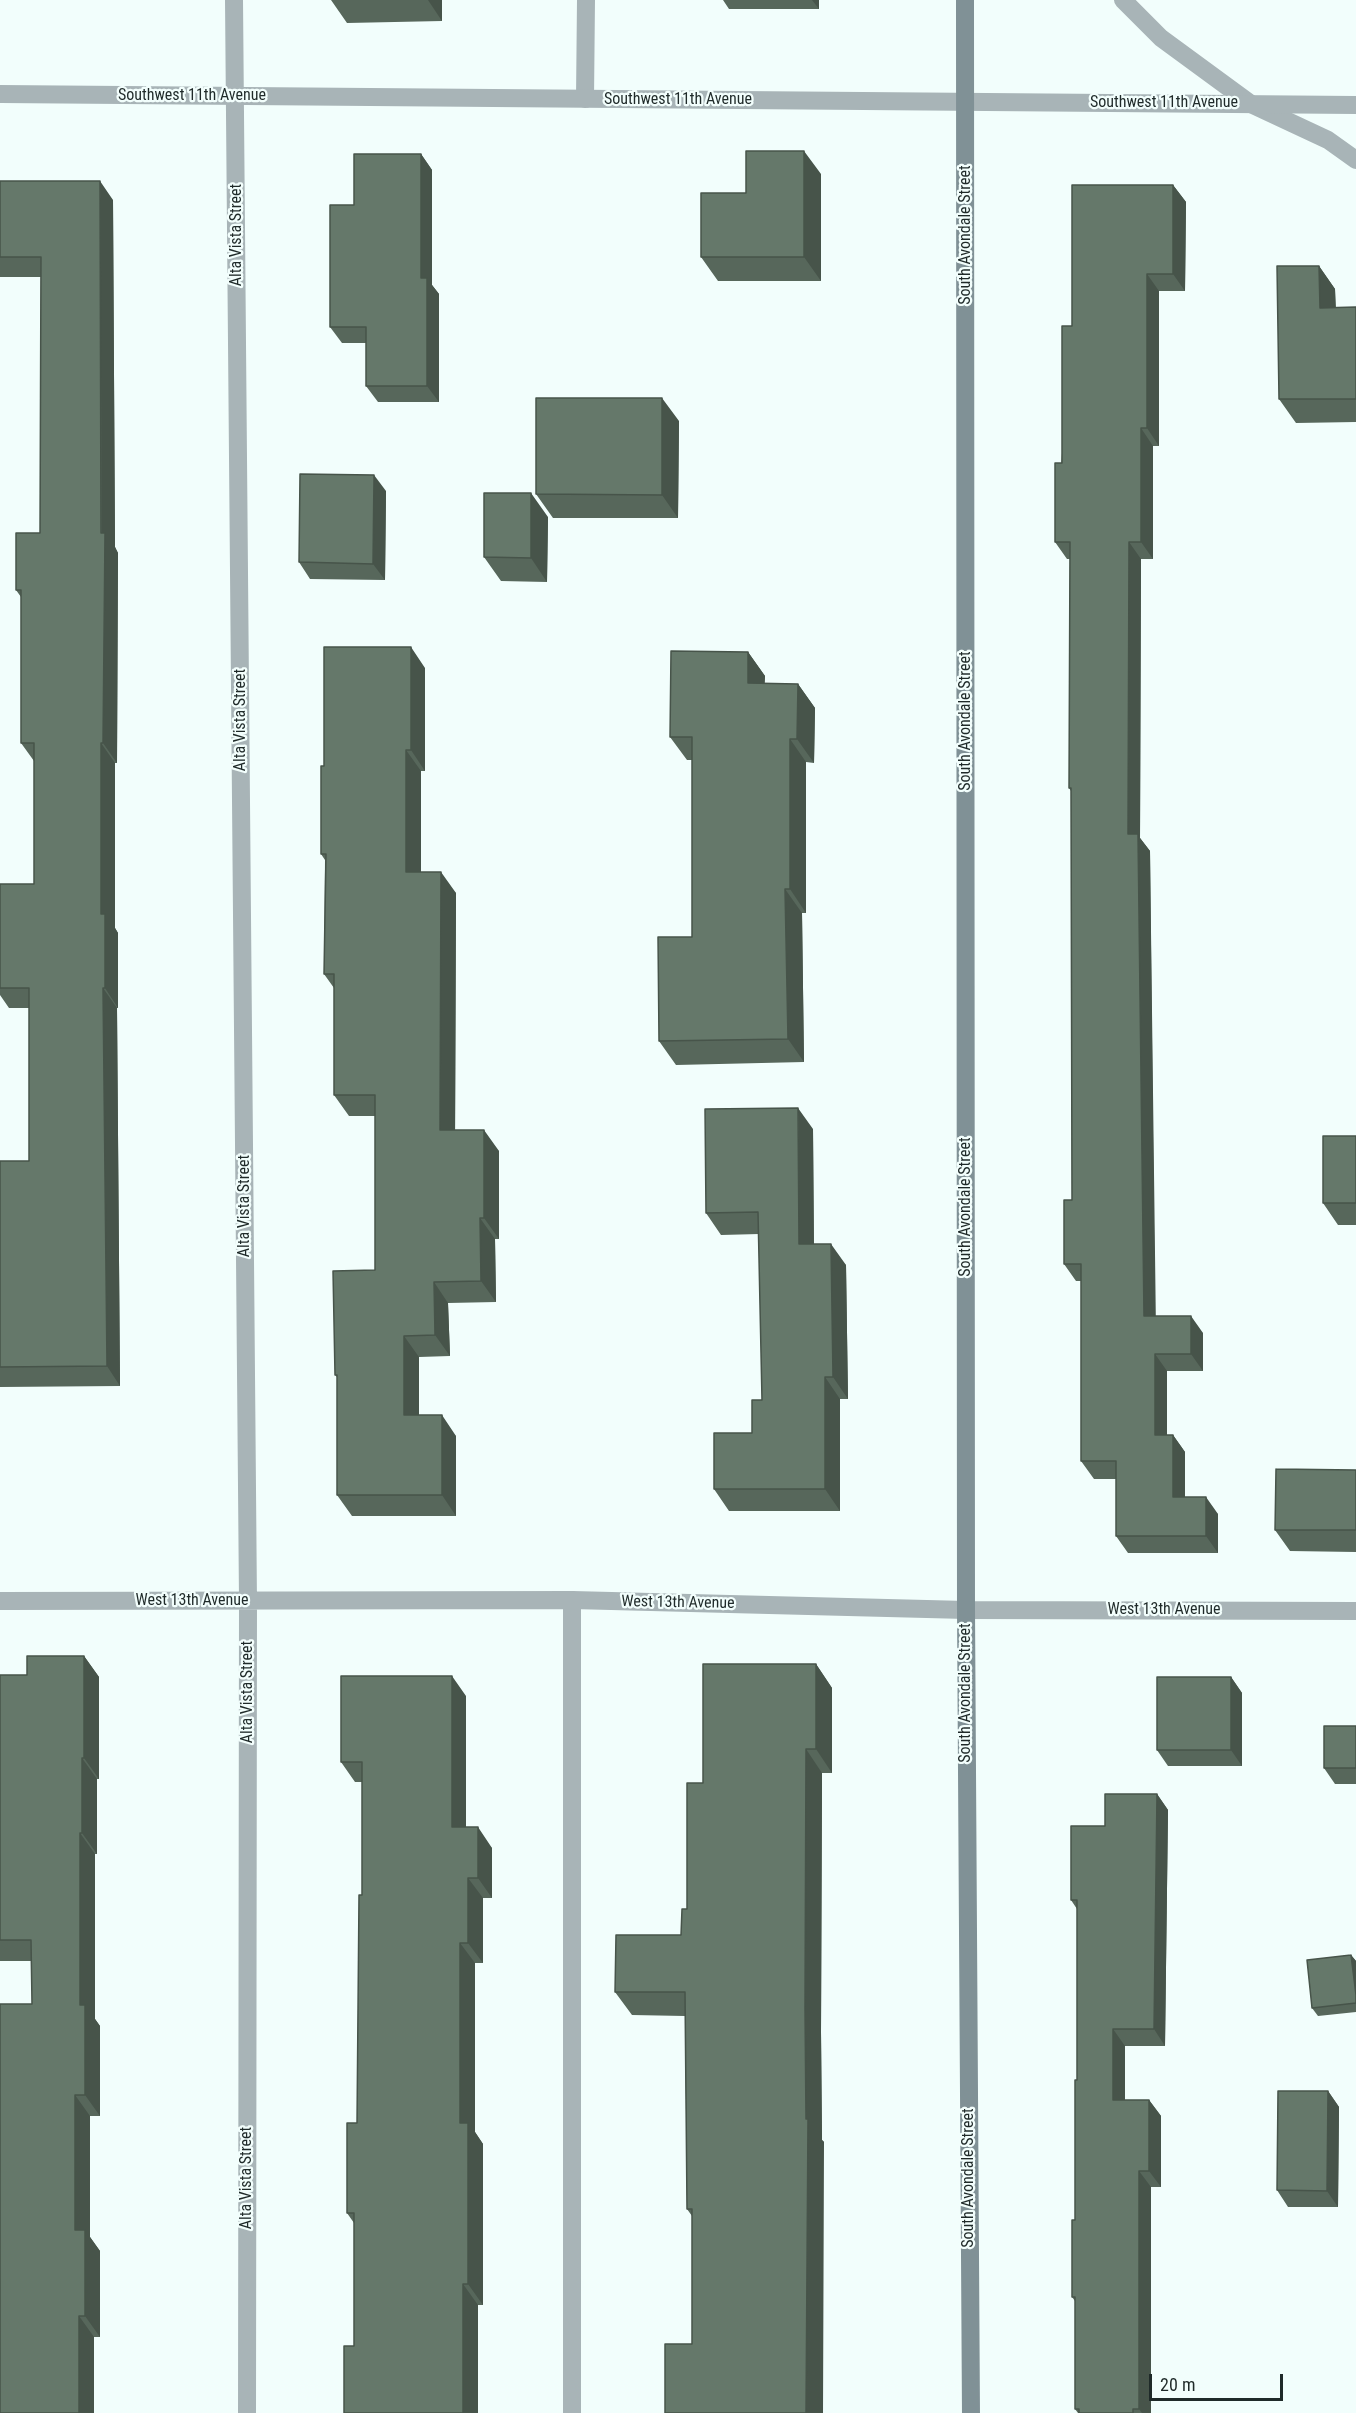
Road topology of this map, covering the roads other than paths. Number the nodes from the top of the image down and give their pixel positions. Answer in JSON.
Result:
{"nodes":[{"id":1,"x":234,"y":0,"type":"edge"},
{"id":2,"x":586,"y":0,"type":"edge"},
{"id":3,"x":965,"y":0,"type":"edge"},
{"id":4,"x":1123,"y":0,"type":"edge"},
{"id":5,"x":0,"y":94,"type":"edge"},
{"id":6,"x":236,"y":96,"type":"junction"},
{"id":7,"x":585,"y":99,"type":"junction"},
{"id":8,"x":966,"y":102,"type":"junction"},
{"id":9,"x":1251,"y":104,"type":"junction"},
{"id":10,"x":1356,"y":105,"type":"edge"},
{"id":11,"x":1356,"y":160,"type":"edge"},
{"id":12,"x":248,"y":1600,"type":"junction"},
{"id":13,"x":572,"y":1600,"type":"junction"},
{"id":14,"x":0,"y":1602,"type":"edge"},
{"id":15,"x":966,"y":1610,"type":"junction"},
{"id":16,"x":1356,"y":1611,"type":"edge"},
{"id":17,"x":247,"y":2413,"type":"edge"},
{"id":18,"x":572,"y":2413,"type":"edge"},
{"id":19,"x":971,"y":2413,"type":"edge"}],
"edges":[{"from":1,"to":6,"type":"street","name":"Alta Vista Street"},
{"from":2,"to":7,"type":"street"},
{"from":3,"to":8,"type":"main road","name":"South Avondale Street"},
{"from":4,"to":9,"type":"street"},
{"from":5,"to":6,"type":"street","name":"Southwest 11th Avenue"},
{"from":6,"to":7,"type":"street","name":"Southwest 11th Avenue"},
{"from":6,"to":12,"type":"street","name":"Alta Vista Street"},
{"from":7,"to":8,"type":"street","name":"Southwest 11th Avenue"},
{"from":8,"to":9,"type":"street","name":"Southwest 11th Avenue"},
{"from":8,"to":15,"type":"main road","name":"South Avondale Street"},
{"from":9,"to":10,"type":"street","name":"Southwest 11th Avenue"},
{"from":9,"to":11,"type":"street"},
{"from":12,"to":13,"type":"street","name":"West 13th Avenue"},
{"from":12,"to":14,"type":"street","name":"West 13th Avenue"},
{"from":12,"to":17,"type":"street","name":"Alta Vista Street"},
{"from":13,"to":15,"type":"street","name":"West 13th Avenue"},
{"from":13,"to":18,"type":"street"},
{"from":15,"to":16,"type":"street","name":"West 13th Avenue"},
{"from":15,"to":19,"type":"main road","name":"South Avondale Street"}]}
